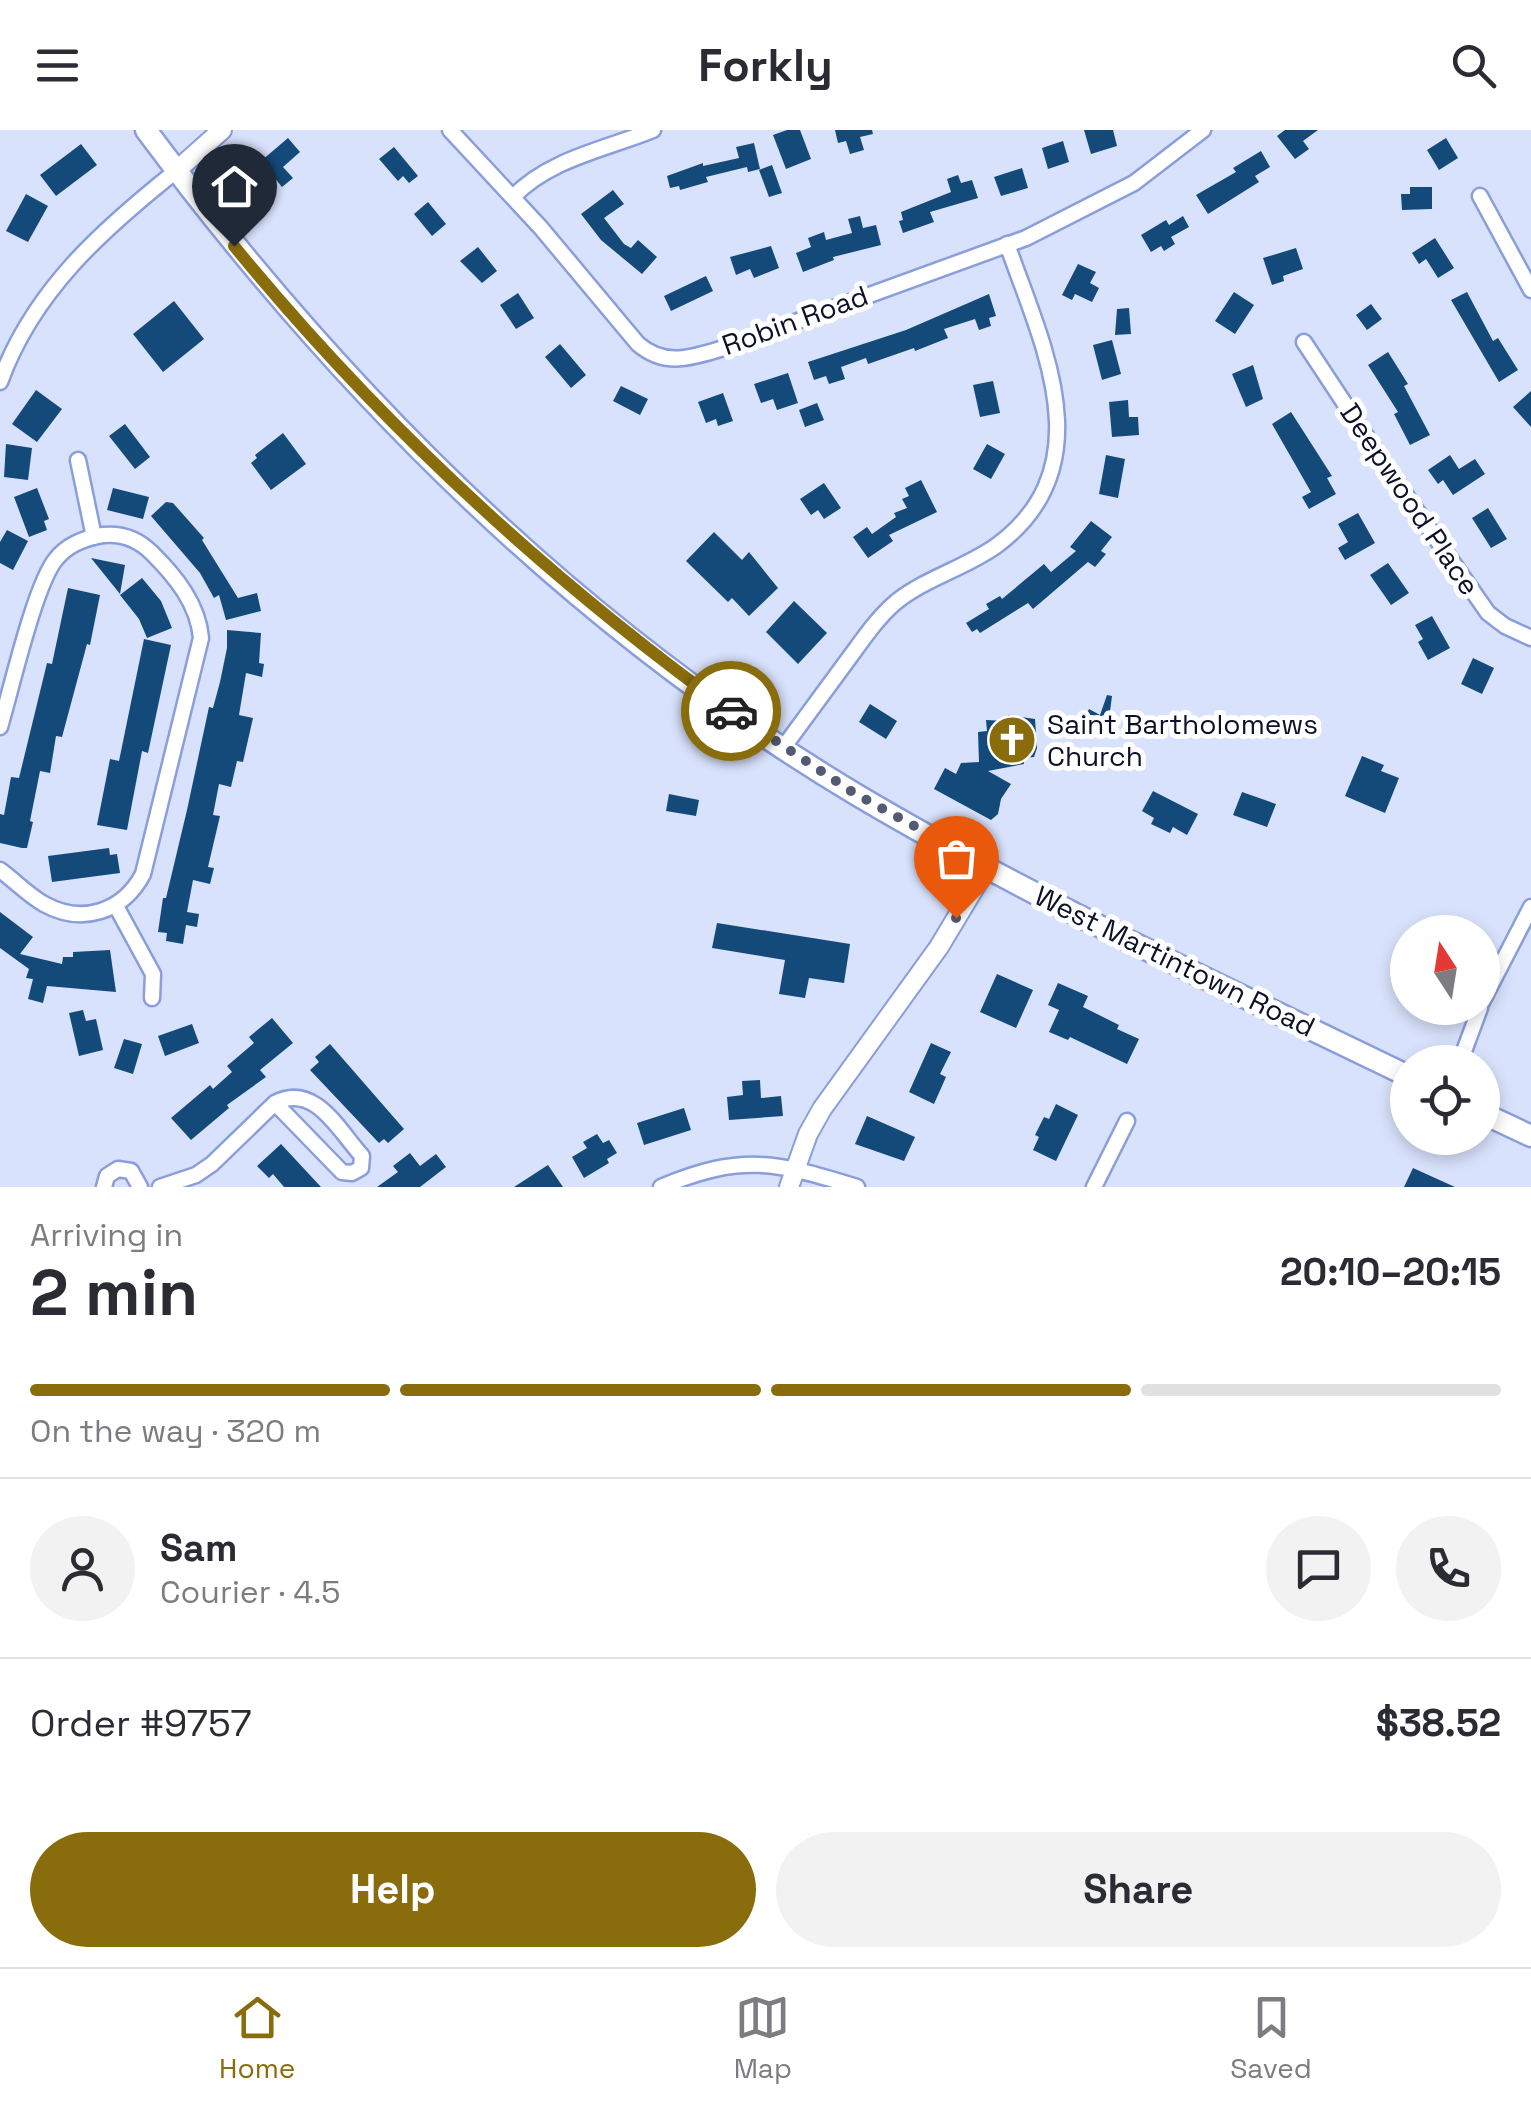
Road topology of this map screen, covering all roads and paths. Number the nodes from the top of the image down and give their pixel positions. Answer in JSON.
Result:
{"nodes":[{"id":1,"x":146,"y":130,"type":"edge"},
{"id":2,"x":222,"y":130,"type":"edge"},
{"id":3,"x":450,"y":130,"type":"edge"},
{"id":4,"x":653,"y":130,"type":"edge"},
{"id":5,"x":1203,"y":130,"type":"edge"},
{"id":6,"x":176,"y":171,"type":"junction"},
{"id":7,"x":1480,"y":196,"type":"dead end"},
{"id":8,"x":514,"y":198,"type":"junction"},
{"id":9,"x":1007,"y":244,"type":"junction"},
{"id":10,"x":1531,"y":290,"type":"edge"},
{"id":11,"x":1304,"y":342,"type":"dead end"},
{"id":12,"x":0,"y":382,"type":"edge"},
{"id":13,"x":78,"y":460,"type":"dead end"},
{"id":14,"x":94,"y":537,"type":"junction"},
{"id":15,"x":1531,"y":638,"type":"edge"},
{"id":16,"x":0,"y":727,"type":"edge"},
{"id":17,"x":784,"y":748,"type":"junction"},
{"id":18,"x":987,"y":866,"type":"junction"},
{"id":19,"x":0,"y":870,"type":"edge"},
{"id":20,"x":116,"y":906,"type":"junction"},
{"id":21,"x":1531,"y":907,"type":"edge"},
{"id":22,"x":1500,"y":968,"type":"edge"},
{"id":23,"x":152,"y":998,"type":"dead end"},
{"id":24,"x":1390,"y":1067,"type":"edge"},
{"id":25,"x":276,"y":1103,"type":"junction"},
{"id":26,"x":1126,"y":1121,"type":"dead end"},
{"id":27,"x":1500,"y":1121,"type":"edge"},
{"id":28,"x":1531,"y":1136,"type":"edge"},
{"id":29,"x":796,"y":1168,"type":"junction"},
{"id":30,"x":104,"y":1187,"type":"edge"},
{"id":31,"x":141,"y":1187,"type":"edge"},
{"id":32,"x":150,"y":1187,"type":"edge"},
{"id":33,"x":160,"y":1187,"type":"edge"},
{"id":34,"x":661,"y":1187,"type":"edge"},
{"id":35,"x":789,"y":1187,"type":"edge"},
{"id":36,"x":856,"y":1187,"type":"edge"},
{"id":37,"x":1094,"y":1187,"type":"edge"}],
"edges":[{"from":1,"to":6,"type":"main road","name":"West Martintown Road"},
{"from":2,"to":6,"type":"street"},
{"from":3,"to":8,"type":"street","name":"Robin Road"},
{"from":4,"to":8,"type":"street"},
{"from":5,"to":9,"type":"street","name":"Robin Road"},
{"from":6,"to":12,"type":"street"},
{"from":6,"to":17,"type":"main road","name":"West Martintown Road"},
{"from":7,"to":10,"type":"street"},
{"from":8,"to":9,"type":"street","name":"Robin Road"},
{"from":9,"to":17,"type":"street"},
{"from":11,"to":15,"type":"street","name":"Deepwood Place"},
{"from":13,"to":14,"type":"street"},
{"from":14,"to":16,"type":"street"},
{"from":14,"to":20,"type":"street"},
{"from":17,"to":18,"type":"main road","name":"West Martintown Road"},
{"from":18,"to":24,"type":"main road","name":"West Martintown Road"},
{"from":18,"to":29,"type":"street"},
{"from":19,"to":20,"type":"street"},
{"from":20,"to":23,"type":"street"},
{"from":21,"to":22,"type":"street"},
{"from":25,"to":25,"type":"street"},
{"from":25,"to":33,"type":"street"},
{"from":26,"to":37,"type":"street"},
{"from":27,"to":28,"type":"main road"},
{"from":29,"to":34,"type":"street"},
{"from":29,"to":35,"type":"street"},
{"from":29,"to":36,"type":"street"},
{"from":30,"to":31,"type":"street"},
{"from":31,"to":32,"type":"street"}]}
